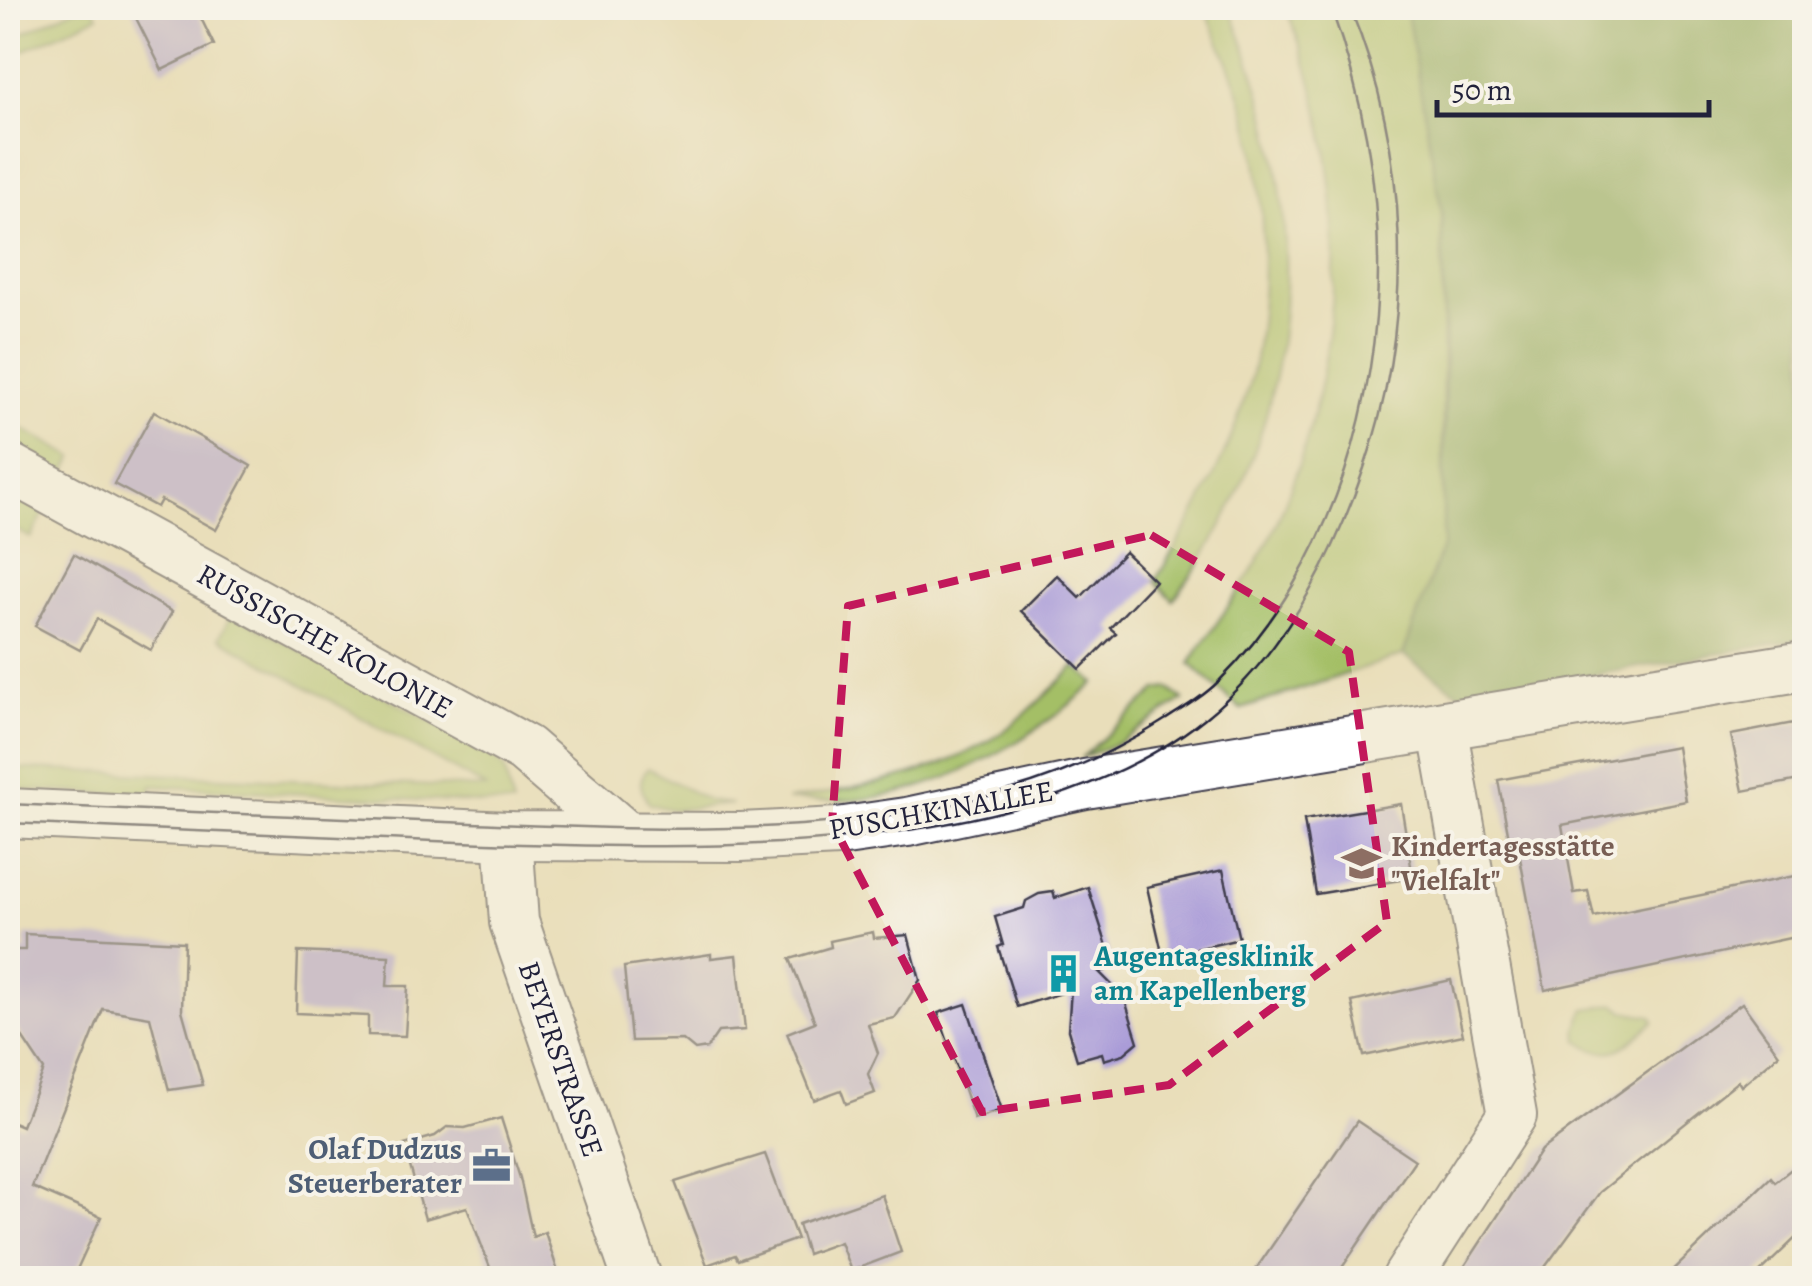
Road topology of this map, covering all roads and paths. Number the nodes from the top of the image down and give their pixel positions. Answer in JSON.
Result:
{"nodes":[{"id":1,"x":8,"y":467,"type":"edge"},
{"id":2,"x":1804,"y":666,"type":"edge"},
{"id":3,"x":1442,"y":726,"type":"junction"},
{"id":4,"x":8,"y":813,"type":"edge"},
{"id":5,"x":508,"y":836,"type":"junction"},
{"id":6,"x":627,"y":837,"type":"junction"},
{"id":7,"x":637,"y":1278,"type":"edge"},
{"id":8,"x":1407,"y":1278,"type":"edge"}],
"edges":[{"from":1,"to":6,"type":"street","name":"RUSSISCHE KOLONIE"},
{"from":2,"to":3,"type":"street","name":"PUSCHKINALLEE"},
{"from":3,"to":6,"type":"street","name":"PUSCHKINALLEE"},
{"from":3,"to":8,"type":"street"},
{"from":4,"to":5,"type":"street","name":"PUSCHKINALLEE"},
{"from":5,"to":6,"type":"street","name":"PUSCHKINALLEE"},
{"from":5,"to":7,"type":"street","name":"BEYERSTRASSE"}]}
